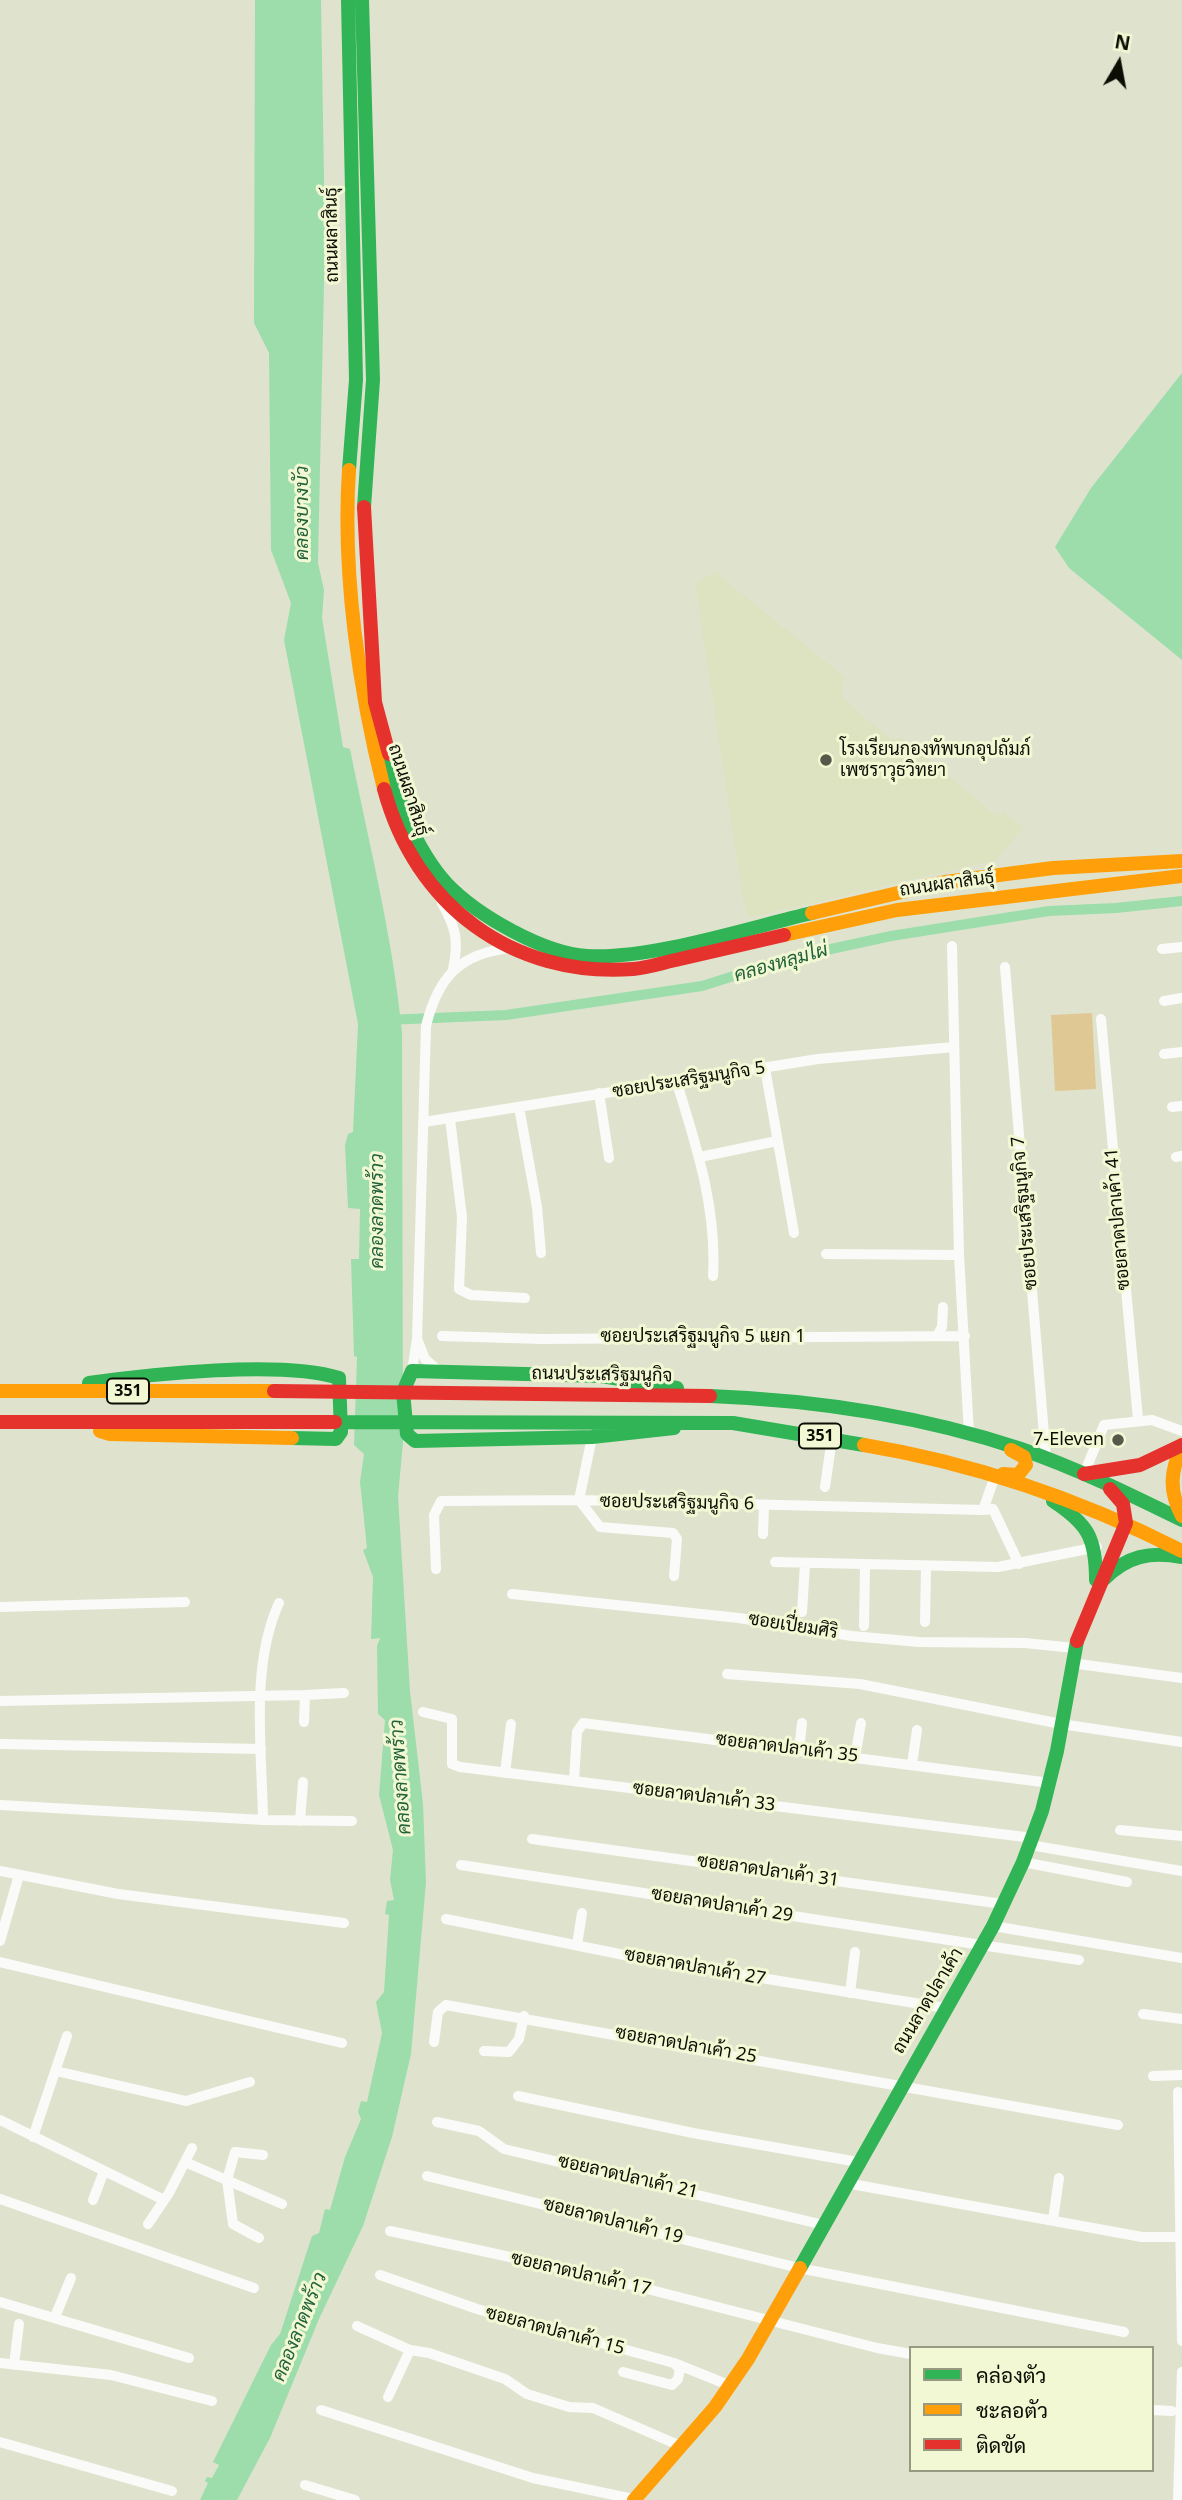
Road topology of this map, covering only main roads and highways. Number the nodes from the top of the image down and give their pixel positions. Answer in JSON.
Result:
{"nodes":[{"id":1,"x":348,"y":0,"type":"edge"},
{"id":2,"x":362,"y":0,"type":"edge"},
{"id":3,"x":372,"y":297,"type":"junction"},
{"id":4,"x":353,"y":298,"type":"junction"},
{"id":5,"x":1182,"y":861,"type":"edge"},
{"id":6,"x":1182,"y":876,"type":"edge"},
{"id":7,"x":443,"y":1372,"type":"junction"},
{"id":8,"x":77,"y":1390,"type":"junction"},
{"id":9,"x":0,"y":1391,"type":"edge"},
{"id":10,"x":703,"y":1395,"type":"junction"},
{"id":11,"x":702,"y":1421,"type":"junction"},
{"id":12,"x":0,"y":1422,"type":"edge"},
{"id":13,"x":78,"y":1423,"type":"junction"},
{"id":14,"x":973,"y":1435,"type":"junction"},
{"id":15,"x":445,"y":1443,"type":"junction"},
{"id":16,"x":1182,"y":1445,"type":"edge"},
{"id":17,"x":958,"y":1466,"type":"junction"},
{"id":18,"x":1090,"y":1476,"type":"junction"},
{"id":19,"x":1031,"y":1487,"type":"junction"},
{"id":20,"x":1182,"y":1518,"type":"edge"},
{"id":21,"x":1126,"y":1523,"type":"junction"},
{"id":22,"x":1182,"y":1550,"type":"edge"},
{"id":23,"x":1182,"y":1557,"type":"edge"},
{"id":24,"x":1096,"y":1588,"type":"junction"},
{"id":25,"x":635,"y":2500,"type":"edge"}],
"edges":[{"from":1,"to":4,"type":"main road","name":"ถนนผลาสินธุ์"},
{"from":2,"to":3,"type":"main road","name":"ถนนผลาสินธุ์"},
{"from":3,"to":4,"type":"main road"},
{"from":3,"to":5,"type":"main road","name":"ถนนผลาสินธุ์"},
{"from":4,"to":6,"type":"main road","name":"ถนนผลาสินธุ์"},
{"from":7,"to":10,"type":"main road"},
{"from":7,"to":15,"type":"main road"},
{"from":7,"to":15,"type":"main road"},
{"from":8,"to":9,"type":"main road","name":"ถนนประเสริฐมนูกิจ","number":"351"},
{"from":8,"to":10,"type":"main road","name":"ถนนประเสริฐมนูกิจ","number":"351"},
{"from":8,"to":13,"type":"main road"},
{"from":10,"to":14,"type":"main road","name":"ถนนประเสริฐมนูกิจ","number":"351"},
{"from":11,"to":13,"type":"main road","number":"351"},
{"from":11,"to":15,"type":"main road"},
{"from":11,"to":17,"type":"main road","number":"351"},
{"from":12,"to":13,"type":"main road","number":"351"},
{"from":14,"to":17,"type":"main road"},
{"from":14,"to":18,"type":"main road","name":"ถนนประเสริฐมนูกิจ","number":"351"},
{"from":16,"to":18,"type":"main road"},
{"from":16,"to":20,"type":"main road"},
{"from":17,"to":19,"type":"main road","number":"351"},
{"from":18,"to":20,"type":"main road","name":"ถนนประเสริฐมนูกิจ","number":"351"},
{"from":18,"to":21,"type":"main road"},
{"from":19,"to":21,"type":"main road","number":"351"},
{"from":19,"to":24,"type":"main road"},
{"from":21,"to":22,"type":"main road","number":"351"},
{"from":21,"to":24,"type":"main road","name":"ถนนลาดปลาเค้า"},
{"from":23,"to":24,"type":"main road"},
{"from":24,"to":25,"type":"main road","name":"ถนนลาดปลาเค้า"}]}
